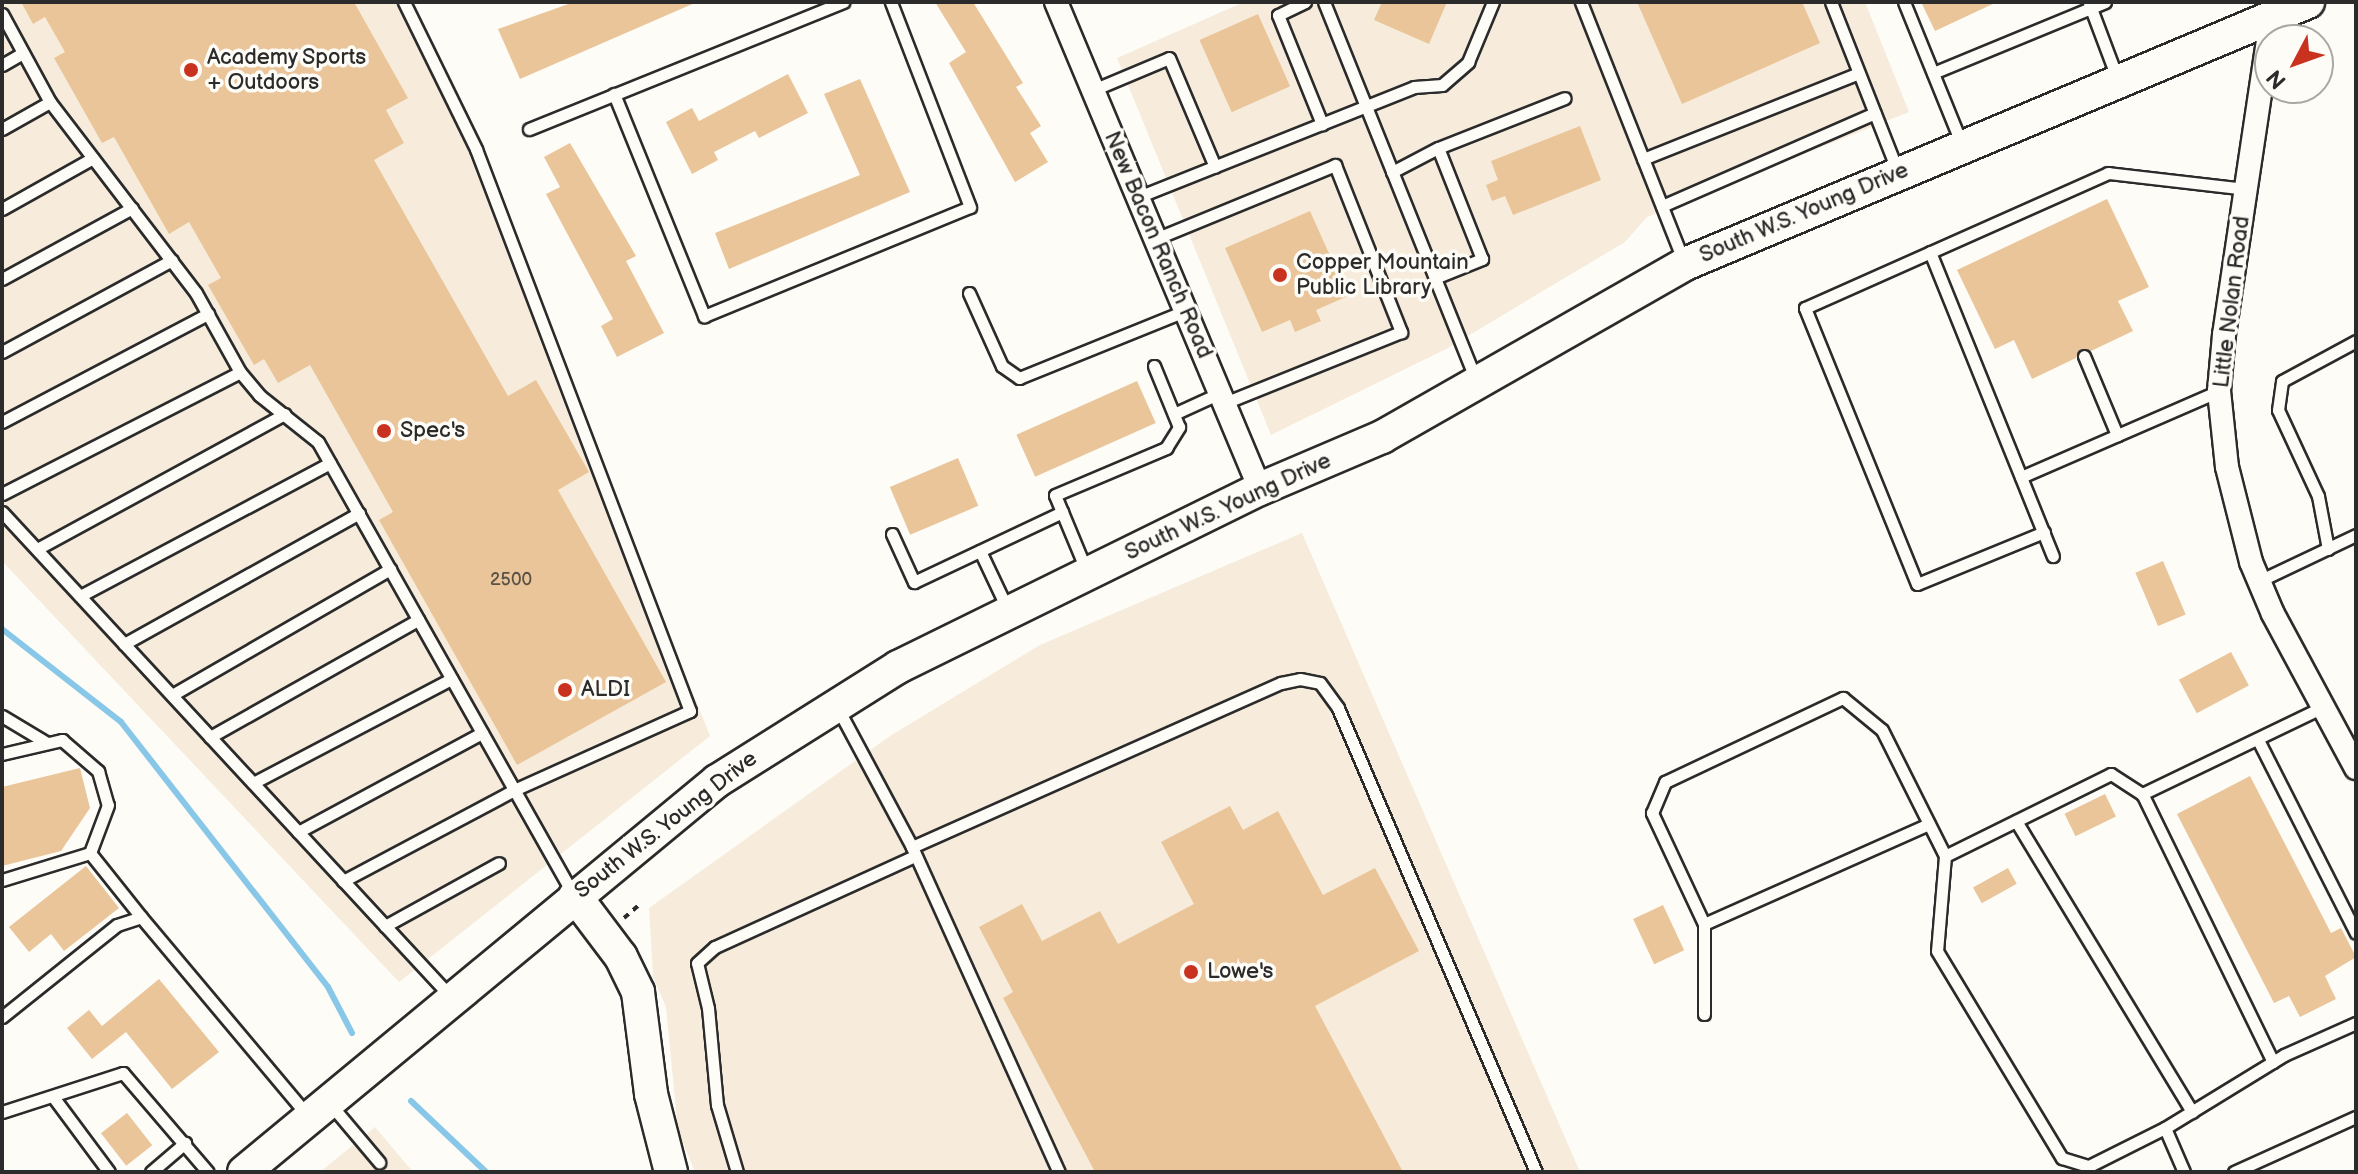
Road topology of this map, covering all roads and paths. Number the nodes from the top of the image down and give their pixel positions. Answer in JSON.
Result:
{"nodes":[{"id":1,"x":404,"y":2,"type":"edge"},
{"id":2,"x":843,"y":2,"type":"edge"},
{"id":3,"x":891,"y":2,"type":"edge"},
{"id":4,"x":1056,"y":2,"type":"edge"},
{"id":5,"x":1305,"y":2,"type":"edge"},
{"id":6,"x":1324,"y":2,"type":"edge"},
{"id":7,"x":1493,"y":2,"type":"edge"},
{"id":8,"x":1581,"y":2,"type":"edge"},
{"id":9,"x":1831,"y":2,"type":"edge"},
{"id":10,"x":1904,"y":2,"type":"edge"},
{"id":11,"x":2105,"y":2,"type":"edge"},
{"id":12,"x":2308,"y":2,"type":"edge"},
{"id":13,"x":2090,"y":5,"type":"edge"},
{"id":14,"x":2273,"y":9,"type":"edge"},
{"id":15,"x":2,"y":14,"type":"edge"},
{"id":16,"x":23,"y":53,"type":"junction"},
{"id":17,"x":2,"y":65,"type":"edge"},
{"id":18,"x":1859,"y":73,"type":"junction"},
{"id":19,"x":1933,"y":73,"type":"junction"},
{"id":20,"x":2119,"y":80,"type":"junction"},
{"id":21,"x":1093,"y":90,"type":"junction"},
{"id":22,"x":614,"y":94,"type":"junction"},
{"id":23,"x":1565,"y":98,"type":"dead end"},
{"id":24,"x":50,"y":102,"type":"junction"},
{"id":25,"x":1366,"y":107,"type":"junction"},
{"id":26,"x":1875,"y":113,"type":"junction"},
{"id":27,"x":1322,"y":124,"type":"junction"},
{"id":28,"x":2,"y":129,"type":"edge"},
{"id":29,"x":529,"y":129,"type":"dead end"},
{"id":30,"x":1962,"y":145,"type":"junction"},
{"id":31,"x":1438,"y":148,"type":"junction"},
{"id":32,"x":93,"y":158,"type":"junction"},
{"id":33,"x":1643,"y":159,"type":"junction"},
{"id":34,"x":1215,"y":167,"type":"junction"},
{"id":35,"x":1392,"y":172,"type":"junction"},
{"id":36,"x":1898,"y":172,"type":"junction"},
{"id":37,"x":2246,"y":189,"type":"junction"},
{"id":38,"x":1138,"y":197,"type":"junction"},
{"id":39,"x":1662,"y":206,"type":"junction"},
{"id":40,"x":132,"y":208,"type":"junction"},
{"id":41,"x":2,"y":209,"type":"edge"},
{"id":42,"x":1155,"y":239,"type":"junction"},
{"id":43,"x":1930,"y":252,"type":"junction"},
{"id":44,"x":172,"y":260,"type":"junction"},
{"id":45,"x":1685,"y":264,"type":"junction"},
{"id":46,"x":1435,"y":278,"type":"junction"},
{"id":47,"x":2,"y":279,"type":"edge"},
{"id":48,"x":969,"y":293,"type":"dead end"},
{"id":49,"x":1185,"y":311,"type":"junction"},
{"id":50,"x":208,"y":314,"type":"junction"},
{"id":51,"x":2356,"y":341,"type":"edge"},
{"id":52,"x":2,"y":352,"type":"edge"},
{"id":53,"x":2084,"y":356,"type":"dead end"},
{"id":54,"x":1154,"y":366,"type":"dead end"},
{"id":55,"x":240,"y":372,"type":"junction"},
{"id":56,"x":1478,"y":385,"type":"junction"},
{"id":57,"x":2219,"y":391,"type":"junction"},
{"id":58,"x":1222,"y":398,"type":"junction"},
{"id":59,"x":285,"y":414,"type":"junction"},
{"id":60,"x":1174,"y":414,"type":"junction"},
{"id":61,"x":2,"y":422,"type":"edge"},
{"id":62,"x":2117,"y":435,"type":"junction"},
{"id":63,"x":330,"y":463,"type":"junction"},
{"id":64,"x":2021,"y":477,"type":"junction"},
{"id":65,"x":1260,"y":489,"type":"junction"},
{"id":66,"x":2,"y":494,"type":"edge"},
{"id":67,"x":2,"y":512,"type":"edge"},
{"id":68,"x":1062,"y":512,"type":"junction"},
{"id":69,"x":359,"y":513,"type":"junction"},
{"id":70,"x":2044,"y":532,"type":"junction"},
{"id":71,"x":892,"y":534,"type":"dead end"},
{"id":72,"x":2356,"y":535,"type":"edge"},
{"id":73,"x":37,"y":549,"type":"junction"},
{"id":74,"x":2328,"y":549,"type":"junction"},
{"id":75,"x":980,"y":551,"type":"junction"},
{"id":76,"x":2053,"y":556,"type":"dead end"},
{"id":77,"x":390,"y":569,"type":"junction"},
{"id":78,"x":1088,"y":574,"type":"junction"},
{"id":79,"x":2259,"y":581,"type":"junction"},
{"id":80,"x":80,"y":596,"type":"junction"},
{"id":81,"x":1009,"y":612,"type":"junction"},
{"id":82,"x":418,"y":620,"type":"junction"},
{"id":83,"x":124,"y":644,"type":"junction"},
{"id":84,"x":451,"y":679,"type":"junction"},
{"id":85,"x":172,"y":695,"type":"junction"},
{"id":86,"x":835,"y":703,"type":"junction"},
{"id":87,"x":2323,"y":707,"type":"junction"},
{"id":88,"x":2,"y":716,"type":"edge"},
{"id":89,"x":482,"y":733,"type":"junction"},
{"id":90,"x":210,"y":737,"type":"junction"},
{"id":91,"x":2258,"y":740,"type":"junction"},
{"id":92,"x":47,"y":743,"type":"junction"},
{"id":93,"x":2,"y":754,"type":"edge"},
{"id":94,"x":2356,"y":768,"type":"edge"},
{"id":95,"x":253,"y":783,"type":"junction"},
{"id":96,"x":514,"y":790,"type":"junction"},
{"id":97,"x":2142,"y":794,"type":"junction"},
{"id":98,"x":2016,"y":821,"type":"junction"},
{"id":99,"x":1929,"y":824,"type":"junction"},
{"id":100,"x":298,"y":832,"type":"junction"},
{"id":101,"x":913,"y":852,"type":"junction"},
{"id":102,"x":90,"y":853,"type":"junction"},
{"id":103,"x":1945,"y":856,"type":"junction"},
{"id":104,"x":499,"y":863,"type":"dead end"},
{"id":105,"x":2,"y":880,"type":"edge"},
{"id":106,"x":343,"y":881,"type":"junction"},
{"id":107,"x":575,"y":896,"type":"junction"},
{"id":108,"x":639,"y":905,"type":"dead end"},
{"id":109,"x":141,"y":917,"type":"junction"},
{"id":110,"x":619,"y":922,"type":"dead end"},
{"id":111,"x":1704,"y":924,"type":"junction"},
{"id":112,"x":385,"y":926,"type":"junction"},
{"id":113,"x":2356,"y":933,"type":"edge"},
{"id":114,"x":451,"y":997,"type":"junction"},
{"id":115,"x":1704,"y":1014,"type":"dead end"},
{"id":116,"x":2,"y":1017,"type":"edge"},
{"id":117,"x":2356,"y":1023,"type":"edge"},
{"id":118,"x":2273,"y":1062,"type":"junction"},
{"id":119,"x":54,"y":1098,"type":"junction"},
{"id":120,"x":319,"y":1110,"type":"junction"},
{"id":121,"x":2,"y":1112,"type":"edge"},
{"id":122,"x":2192,"y":1112,"type":"junction"},
{"id":123,"x":2356,"y":1117,"type":"edge"},
{"id":124,"x":2165,"y":1128,"type":"junction"},
{"id":125,"x":185,"y":1143,"type":"junction"},
{"id":126,"x":379,"y":1162,"type":"dead end"},
{"id":127,"x":109,"y":1172,"type":"edge"},
{"id":128,"x":151,"y":1172,"type":"edge"},
{"id":129,"x":208,"y":1172,"type":"edge"},
{"id":130,"x":244,"y":1172,"type":"edge"},
{"id":131,"x":671,"y":1172,"type":"edge"},
{"id":132,"x":737,"y":1172,"type":"edge"},
{"id":133,"x":1059,"y":1172,"type":"edge"},
{"id":134,"x":1536,"y":1172,"type":"edge"},
{"id":135,"x":2184,"y":1172,"type":"edge"},
{"id":136,"x":2234,"y":1172,"type":"edge"}],
"edges":[{"from":1,"to":96,"type":"lane"},
{"from":2,"to":22,"type":"lane"},
{"from":3,"to":22,"type":"lane"},
{"from":4,"to":21,"type":"street","name":"New Bacon Ranch Road"},
{"from":5,"to":27,"type":"lane"},
{"from":6,"to":25,"type":"lane"},
{"from":7,"to":25,"type":"lane"},
{"from":8,"to":33,"type":"lane"},
{"from":9,"to":18,"type":"lane"},
{"from":10,"to":19,"type":"lane"},
{"from":11,"to":13,"type":"lane"},
{"from":12,"to":14,"type":"main road","name":"South W.S. Young Drive"},
{"from":13,"to":19,"type":"lane"},
{"from":13,"to":20,"type":"lane"},
{"from":14,"to":20,"type":"main road","name":"South W.S. Young Drive"},
{"from":14,"to":37,"type":"street","name":"Little Nolan Road"},
{"from":15,"to":16,"type":"lane"},
{"from":16,"to":17,"type":"lane"},
{"from":16,"to":24,"type":"lane"},
{"from":18,"to":26,"type":"lane"},
{"from":18,"to":33,"type":"lane"},
{"from":19,"to":30,"type":"lane"},
{"from":20,"to":30,"type":"main road","name":"South W.S. Young Drive"},
{"from":21,"to":34,"type":"lane"},
{"from":21,"to":38,"type":"street","name":"New Bacon Ranch Road"},
{"from":22,"to":29,"type":"lane"},
{"from":23,"to":31,"type":"lane"},
{"from":24,"to":28,"type":"lane"},
{"from":24,"to":32,"type":"lane"},
{"from":25,"to":27,"type":"lane"},
{"from":25,"to":35,"type":"lane"},
{"from":26,"to":36,"type":"lane"},
{"from":26,"to":39,"type":"lane"},
{"from":27,"to":34,"type":"lane"},
{"from":30,"to":36,"type":"main road","name":"South W.S. Young Drive"},
{"from":31,"to":35,"type":"lane"},
{"from":31,"to":46,"type":"lane"},
{"from":32,"to":40,"type":"lane"},
{"from":32,"to":41,"type":"lane"},
{"from":33,"to":39,"type":"lane"},
{"from":34,"to":38,"type":"lane"},
{"from":35,"to":46,"type":"lane"},
{"from":36,"to":45,"type":"main road","name":"South W.S. Young Drive"},
{"from":37,"to":43,"type":"lane"},
{"from":37,"to":57,"type":"street","name":"Little Nolan Road"},
{"from":38,"to":42,"type":"street","name":"New Bacon Ranch Road"},
{"from":39,"to":45,"type":"lane"},
{"from":40,"to":44,"type":"lane"},
{"from":40,"to":47,"type":"lane"},
{"from":42,"to":49,"type":"street","name":"New Bacon Ranch Road"},
{"from":42,"to":58,"type":"lane"},
{"from":43,"to":64,"type":"lane"},
{"from":43,"to":70,"type":"lane"},
{"from":44,"to":50,"type":"lane"},
{"from":44,"to":52,"type":"lane"},
{"from":45,"to":56,"type":"main road","name":"South W.S. Young Drive"},
{"from":46,"to":56,"type":"lane"},
{"from":48,"to":49,"type":"lane"},
{"from":49,"to":58,"type":"street","name":"New Bacon Ranch Road"},
{"from":50,"to":55,"type":"lane"},
{"from":50,"to":61,"type":"lane"},
{"from":51,"to":74,"type":"lane"},
{"from":53,"to":62,"type":"lane"},
{"from":54,"to":60,"type":"lane"},
{"from":55,"to":59,"type":"lane"},
{"from":55,"to":66,"type":"lane"},
{"from":56,"to":65,"type":"main road","name":"South W.S. Young Drive"},
{"from":57,"to":62,"type":"lane"},
{"from":57,"to":79,"type":"street","name":"Little Nolan Road"},
{"from":58,"to":60,"type":"lane"},
{"from":58,"to":65,"type":"street","name":"New Bacon Ranch Road"},
{"from":59,"to":63,"type":"lane"},
{"from":59,"to":73,"type":"lane"},
{"from":60,"to":68,"type":"lane"},
{"from":62,"to":64,"type":"lane"},
{"from":63,"to":69,"type":"lane"},
{"from":63,"to":80,"type":"lane"},
{"from":64,"to":70,"type":"lane"},
{"from":65,"to":78,"type":"main road","name":"South W.S. Young Drive"},
{"from":67,"to":73,"type":"lane"},
{"from":68,"to":75,"type":"lane"},
{"from":68,"to":78,"type":"lane"},
{"from":69,"to":77,"type":"lane"},
{"from":69,"to":83,"type":"lane"},
{"from":70,"to":76,"type":"lane"},
{"from":71,"to":75,"type":"lane"},
{"from":72,"to":74,"type":"lane"},
{"from":73,"to":80,"type":"lane"},
{"from":74,"to":79,"type":"lane"},
{"from":75,"to":81,"type":"lane"},
{"from":77,"to":82,"type":"lane"},
{"from":77,"to":85,"type":"lane"},
{"from":78,"to":81,"type":"main road","name":"South W.S. Young Drive"},
{"from":79,"to":87,"type":"street","name":"Little Nolan Road"},
{"from":80,"to":83,"type":"lane"},
{"from":81,"to":86,"type":"main road","name":"South W.S. Young Drive"},
{"from":82,"to":84,"type":"lane"},
{"from":82,"to":90,"type":"lane"},
{"from":83,"to":85,"type":"lane"},
{"from":84,"to":89,"type":"lane"},
{"from":84,"to":95,"type":"lane"},
{"from":85,"to":90,"type":"lane"},
{"from":86,"to":101,"type":"lane"},
{"from":86,"to":107,"type":"main road","name":"South W.S. Young Drive"},
{"from":87,"to":91,"type":"lane"},
{"from":87,"to":94,"type":"street","name":"Little Nolan Road"},
{"from":88,"to":92,"type":"lane"},
{"from":89,"to":96,"type":"lane"},
{"from":89,"to":100,"type":"lane"},
{"from":90,"to":95,"type":"lane"},
{"from":91,"to":97,"type":"lane"},
{"from":91,"to":113,"type":"lane"},
{"from":92,"to":93,"type":"lane"},
{"from":92,"to":102,"type":"lane"},
{"from":95,"to":100,"type":"lane"},
{"from":96,"to":106,"type":"lane"},
{"from":96,"to":107,"type":"lane"},
{"from":97,"to":98,"type":"lane"},
{"from":97,"to":118,"type":"lane"},
{"from":98,"to":103,"type":"lane"},
{"from":98,"to":122,"type":"lane"},
{"from":99,"to":103,"type":"lane"},
{"from":99,"to":111,"type":"lane"},
{"from":99,"to":111,"type":"lane"},
{"from":100,"to":106,"type":"lane"},
{"from":101,"to":132,"type":"lane"},
{"from":101,"to":133,"type":"lane"},
{"from":101,"to":134,"type":"lane"},
{"from":102,"to":105,"type":"lane"},
{"from":102,"to":109,"type":"lane"},
{"from":103,"to":124,"type":"lane"},
{"from":104,"to":112,"type":"lane"},
{"from":106,"to":112,"type":"lane"},
{"from":107,"to":114,"type":"main road","name":"South W.S. Young Drive"},
{"from":107,"to":131,"type":"main road"},
{"from":108,"to":110,"type":"path"},
{"from":109,"to":116,"type":"lane"},
{"from":109,"to":120,"type":"lane"},
{"from":111,"to":115,"type":"lane"},
{"from":112,"to":114,"type":"lane"},
{"from":114,"to":120,"type":"main road","name":"South W.S. Young Drive"},
{"from":117,"to":118,"type":"lane"},
{"from":118,"to":122,"type":"lane"},
{"from":119,"to":121,"type":"lane"},
{"from":119,"to":125,"type":"lane"},
{"from":119,"to":127,"type":"lane"},
{"from":120,"to":126,"type":"lane"},
{"from":120,"to":130,"type":"main road","name":"South W.S. Young Drive"},
{"from":122,"to":124,"type":"lane"},
{"from":123,"to":136,"type":"lane"},
{"from":124,"to":135,"type":"lane"},
{"from":125,"to":128,"type":"lane"},
{"from":125,"to":129,"type":"lane"}]}
